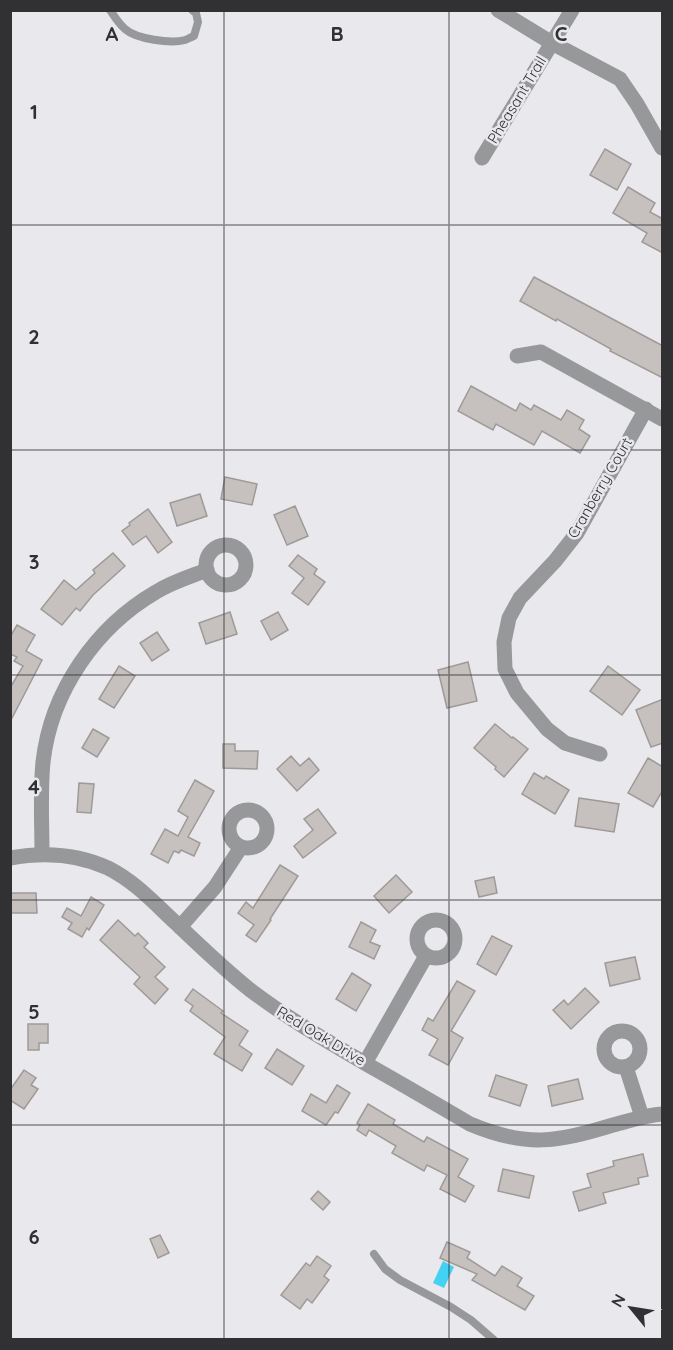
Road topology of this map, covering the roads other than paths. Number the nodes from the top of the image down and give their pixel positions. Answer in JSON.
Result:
{"nodes":[{"id":1,"x":110,"y":10,"type":"edge"},
{"id":2,"x":192,"y":10,"type":"edge"},
{"id":3,"x":498,"y":10,"type":"edge"},
{"id":4,"x":572,"y":10,"type":"edge"},
{"id":5,"x":552,"y":43,"type":"junction"},
{"id":6,"x":663,"y":148,"type":"edge"},
{"id":7,"x":482,"y":158,"type":"dead end"},
{"id":8,"x":517,"y":356,"type":"dead end"},
{"id":9,"x":646,"y":409,"type":"junction"},
{"id":10,"x":663,"y":419,"type":"edge"},
{"id":11,"x":207,"y":570,"type":"dead end"},
{"id":12,"x":600,"y":754,"type":"dead end"},
{"id":13,"x":241,"y":847,"type":"dead end"},
{"id":14,"x":42,"y":854,"type":"junction"},
{"id":15,"x":10,"y":858,"type":"edge"},
{"id":16,"x":180,"y":927,"type":"junction"},
{"id":17,"x":426,"y":956,"type":"dead end"},
{"id":18,"x":365,"y":1063,"type":"junction"},
{"id":19,"x":626,"y":1066,"type":"dead end"},
{"id":20,"x":663,"y":1113,"type":"edge"},
{"id":21,"x":642,"y":1117,"type":"junction"},
{"id":22,"x":374,"y":1254,"type":"dead end"},
{"id":23,"x":494,"y":1340,"type":"edge"}],
"edges":[{"from":1,"to":2,"type":"lane"},
{"from":3,"to":5,"type":"street"},
{"from":4,"to":5,"type":"street","name":"Pheasant Trail"},
{"from":5,"to":6,"type":"street"},
{"from":5,"to":7,"type":"street","name":"Pheasant Trail"},
{"from":8,"to":9,"type":"street"},
{"from":9,"to":10,"type":"street"},
{"from":9,"to":12,"type":"street","name":"Cranberry Court"},
{"from":11,"to":14,"type":"street"},
{"from":13,"to":16,"type":"street"},
{"from":14,"to":15,"type":"street","name":"Red Oak Drive"},
{"from":14,"to":16,"type":"street","name":"Red Oak Drive"},
{"from":16,"to":18,"type":"street","name":"Red Oak Drive"},
{"from":17,"to":18,"type":"street"},
{"from":18,"to":21,"type":"street","name":"Red Oak Drive"},
{"from":19,"to":21,"type":"street"},
{"from":20,"to":21,"type":"street","name":"Red Oak Drive"},
{"from":22,"to":23,"type":"lane"}]}
